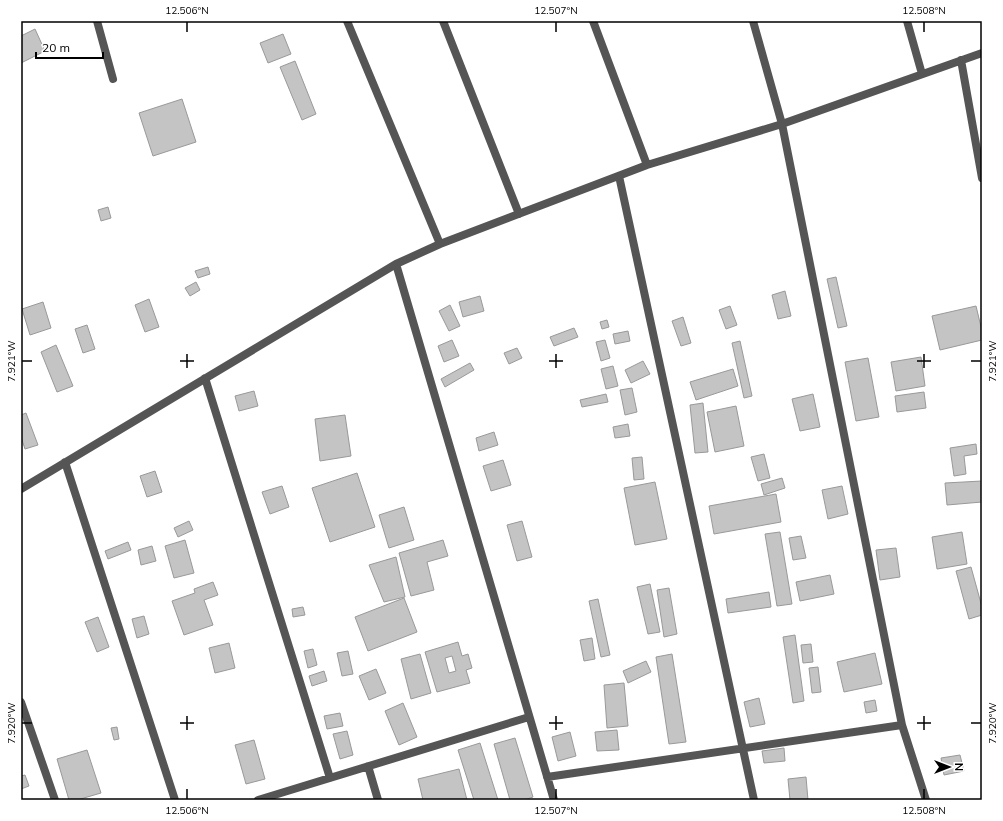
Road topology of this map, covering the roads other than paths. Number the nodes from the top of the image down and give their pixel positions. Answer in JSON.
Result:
{"nodes":[{"id":1,"x":97,"y":21,"type":"edge"},
{"id":2,"x":347,"y":21,"type":"edge"},
{"id":3,"x":443,"y":21,"type":"edge"},
{"id":4,"x":593,"y":21,"type":"edge"},
{"id":5,"x":753,"y":21,"type":"edge"},
{"id":6,"x":907,"y":21,"type":"edge"},
{"id":7,"x":982,"y":53,"type":"edge"},
{"id":8,"x":961,"y":60,"type":"junction"},
{"id":9,"x":922,"y":74,"type":"junction"},
{"id":10,"x":113,"y":79,"type":"dead end"},
{"id":11,"x":782,"y":124,"type":"junction"},
{"id":12,"x":647,"y":165,"type":"junction"},
{"id":13,"x":619,"y":176,"type":"junction"},
{"id":14,"x":982,"y":178,"type":"edge"},
{"id":15,"x":520,"y":214,"type":"junction"},
{"id":16,"x":440,"y":244,"type":"junction"},
{"id":17,"x":396,"y":264,"type":"junction"},
{"id":18,"x":205,"y":378,"type":"junction"},
{"id":19,"x":65,"y":462,"type":"junction"},
{"id":20,"x":21,"y":489,"type":"edge"},
{"id":21,"x":21,"y":702,"type":"edge"},
{"id":22,"x":529,"y":717,"type":"junction"},
{"id":23,"x":902,"y":725,"type":"junction"},
{"id":24,"x":742,"y":748,"type":"junction"},
{"id":25,"x":368,"y":766,"type":"junction"},
{"id":26,"x":547,"y":777,"type":"junction"},
{"id":27,"x":330,"y":778,"type":"junction"},
{"id":28,"x":53,"y":799,"type":"edge"},
{"id":29,"x":175,"y":800,"type":"edge"},
{"id":30,"x":258,"y":800,"type":"edge"},
{"id":31,"x":378,"y":800,"type":"edge"},
{"id":32,"x":554,"y":800,"type":"edge"},
{"id":33,"x":754,"y":800,"type":"edge"},
{"id":34,"x":926,"y":800,"type":"edge"}],
"edges":[{"from":1,"to":10,"type":"street"},
{"from":2,"to":16,"type":"street"},
{"from":3,"to":15,"type":"street"},
{"from":4,"to":12,"type":"street"},
{"from":5,"to":11,"type":"street"},
{"from":6,"to":9,"type":"street"},
{"from":7,"to":8,"type":"street"},
{"from":8,"to":9,"type":"street"},
{"from":8,"to":14,"type":"street"},
{"from":9,"to":11,"type":"street"},
{"from":11,"to":12,"type":"street"},
{"from":11,"to":23,"type":"street"},
{"from":12,"to":13,"type":"street"},
{"from":13,"to":15,"type":"street"},
{"from":13,"to":24,"type":"street"},
{"from":15,"to":16,"type":"street"},
{"from":16,"to":17,"type":"street"},
{"from":17,"to":18,"type":"street"},
{"from":17,"to":22,"type":"street"},
{"from":18,"to":19,"type":"street"},
{"from":18,"to":27,"type":"street"},
{"from":19,"to":20,"type":"street"},
{"from":19,"to":29,"type":"street"},
{"from":21,"to":28,"type":"street"},
{"from":22,"to":25,"type":"street"},
{"from":22,"to":26,"type":"street"},
{"from":23,"to":24,"type":"street"},
{"from":23,"to":34,"type":"street"},
{"from":24,"to":26,"type":"street"},
{"from":24,"to":33,"type":"street"},
{"from":25,"to":27,"type":"street"},
{"from":25,"to":31,"type":"street"},
{"from":26,"to":32,"type":"street"},
{"from":27,"to":30,"type":"street"}]}
